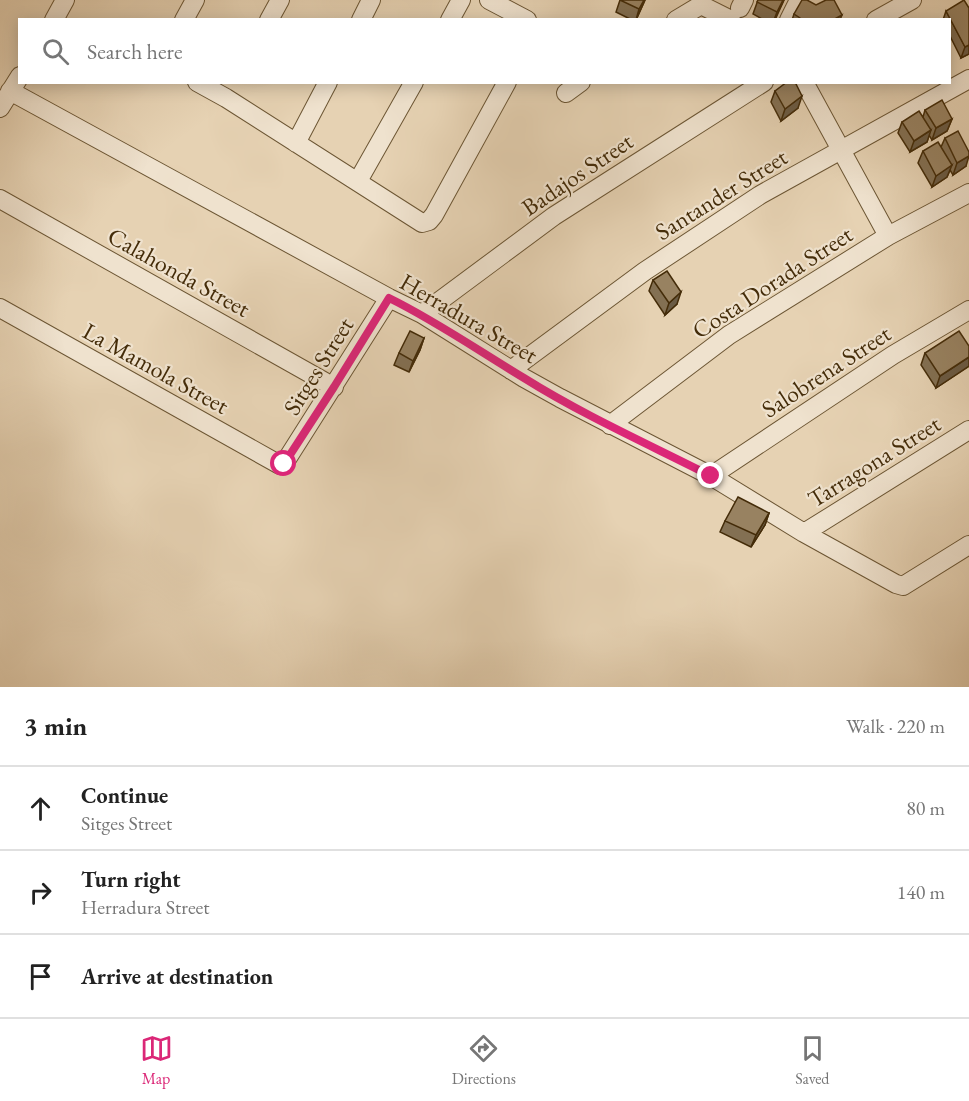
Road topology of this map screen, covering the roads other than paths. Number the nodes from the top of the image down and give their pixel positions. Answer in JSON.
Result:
{"nodes":[{"id":1,"x":65,"y":0,"type":"edge"},
{"id":2,"x":195,"y":0,"type":"edge"},
{"id":3,"x":280,"y":0,"type":"edge"},
{"id":4,"x":371,"y":0,"type":"edge"},
{"id":5,"x":460,"y":0,"type":"edge"},
{"id":6,"x":489,"y":0,"type":"edge"},
{"id":7,"x":799,"y":0,"type":"edge"},
{"id":8,"x":912,"y":0,"type":"edge"},
{"id":9,"x":738,"y":9,"type":"edge"},
{"id":10,"x":518,"y":10,"type":"edge"},
{"id":11,"x":55,"y":18,"type":"edge"},
{"id":12,"x":185,"y":18,"type":"edge"},
{"id":13,"x":270,"y":18,"type":"edge"},
{"id":14,"x":362,"y":18,"type":"edge"},
{"id":15,"x":451,"y":18,"type":"edge"},
{"id":16,"x":679,"y":18,"type":"edge"},
{"id":17,"x":790,"y":18,"type":"edge"},
{"id":18,"x":880,"y":18,"type":"edge"},
{"id":19,"x":969,"y":78,"type":"edge"},
{"id":20,"x":15,"y":84,"type":"edge"},
{"id":21,"x":204,"y":84,"type":"edge"},
{"id":22,"x":327,"y":84,"type":"edge"},
{"id":23,"x":413,"y":84,"type":"edge"},
{"id":24,"x":506,"y":84,"type":"edge"},
{"id":25,"x":578,"y":84,"type":"edge"},
{"id":26,"x":761,"y":84,"type":"edge"},
{"id":27,"x":805,"y":84,"type":"edge"},
{"id":28,"x":230,"y":90,"type":"edge"},
{"id":29,"x":566,"y":93,"type":"dead end"},
{"id":30,"x":0,"y":108,"type":"edge"},
{"id":31,"x":296,"y":143,"type":"junction"},
{"id":32,"x":841,"y":149,"type":"junction"},
{"id":33,"x":358,"y":181,"type":"junction"},
{"id":34,"x":969,"y":193,"type":"edge"},
{"id":35,"x":0,"y":199,"type":"edge"},
{"id":36,"x":888,"y":236,"type":"junction"},
{"id":37,"x":389,"y":298,"type":"junction"},
{"id":38,"x":0,"y":308,"type":"edge"},
{"id":39,"x":969,"y":310,"type":"edge"},
{"id":40,"x":422,"y":314,"type":"junction"},
{"id":41,"x":511,"y":370,"type":"junction"},
{"id":42,"x":334,"y":387,"type":"junction"},
{"id":43,"x":610,"y":425,"type":"junction"},
{"id":44,"x":969,"y":430,"type":"edge"},
{"id":45,"x":287,"y":459,"type":"joint"},
{"id":46,"x":711,"y":476,"type":"junction"},
{"id":47,"x":804,"y":533,"type":"junction"},
{"id":48,"x":969,"y":545,"type":"edge"}],
"edges":[{"from":1,"to":11,"type":"street"},
{"from":2,"to":12,"type":"street"},
{"from":3,"to":13,"type":"street"},
{"from":4,"to":14,"type":"street"},
{"from":5,"to":15,"type":"street"},
{"from":6,"to":10,"type":"street"},
{"from":7,"to":17,"type":"street"},
{"from":8,"to":18,"type":"street"},
{"from":9,"to":16,"type":"street"},
{"from":19,"to":32,"type":"street","name":"Santander Street"},
{"from":20,"to":30,"type":"street"},
{"from":20,"to":37,"type":"street","name":"Herradura Street"},
{"from":21,"to":28,"type":"street"},
{"from":22,"to":31,"type":"street"},
{"from":23,"to":33,"type":"street"},
{"from":24,"to":33,"type":"street"},
{"from":25,"to":29,"type":"street"},
{"from":26,"to":40,"type":"street","name":"Badajos Street"},
{"from":27,"to":32,"type":"street"},
{"from":28,"to":31,"type":"street"},
{"from":31,"to":33,"type":"street"},
{"from":32,"to":36,"type":"street"},
{"from":32,"to":41,"type":"street","name":"Santander Street"},
{"from":34,"to":36,"type":"street","name":"Costa Dorada Street"},
{"from":35,"to":42,"type":"street","name":"Calahonda Street"},
{"from":36,"to":43,"type":"street","name":"Costa Dorada Street"},
{"from":37,"to":40,"type":"street","name":"Herradura Street"},
{"from":37,"to":42,"type":"street","name":"Sitges Street"},
{"from":38,"to":45,"type":"street","name":"La Mamola Street"},
{"from":39,"to":46,"type":"street","name":"Salobrena Street"},
{"from":40,"to":41,"type":"street","name":"Herradura Street"},
{"from":41,"to":43,"type":"street","name":"Herradura Street"},
{"from":42,"to":45,"type":"street","name":"Sitges Street"},
{"from":43,"to":46,"type":"street","name":"Herradura Street"},
{"from":44,"to":47,"type":"street","name":"Tarragona Street"},
{"from":46,"to":47,"type":"street","name":"Herradura Street"},
{"from":47,"to":48,"type":"street","name":"Herradura Street"}]}
